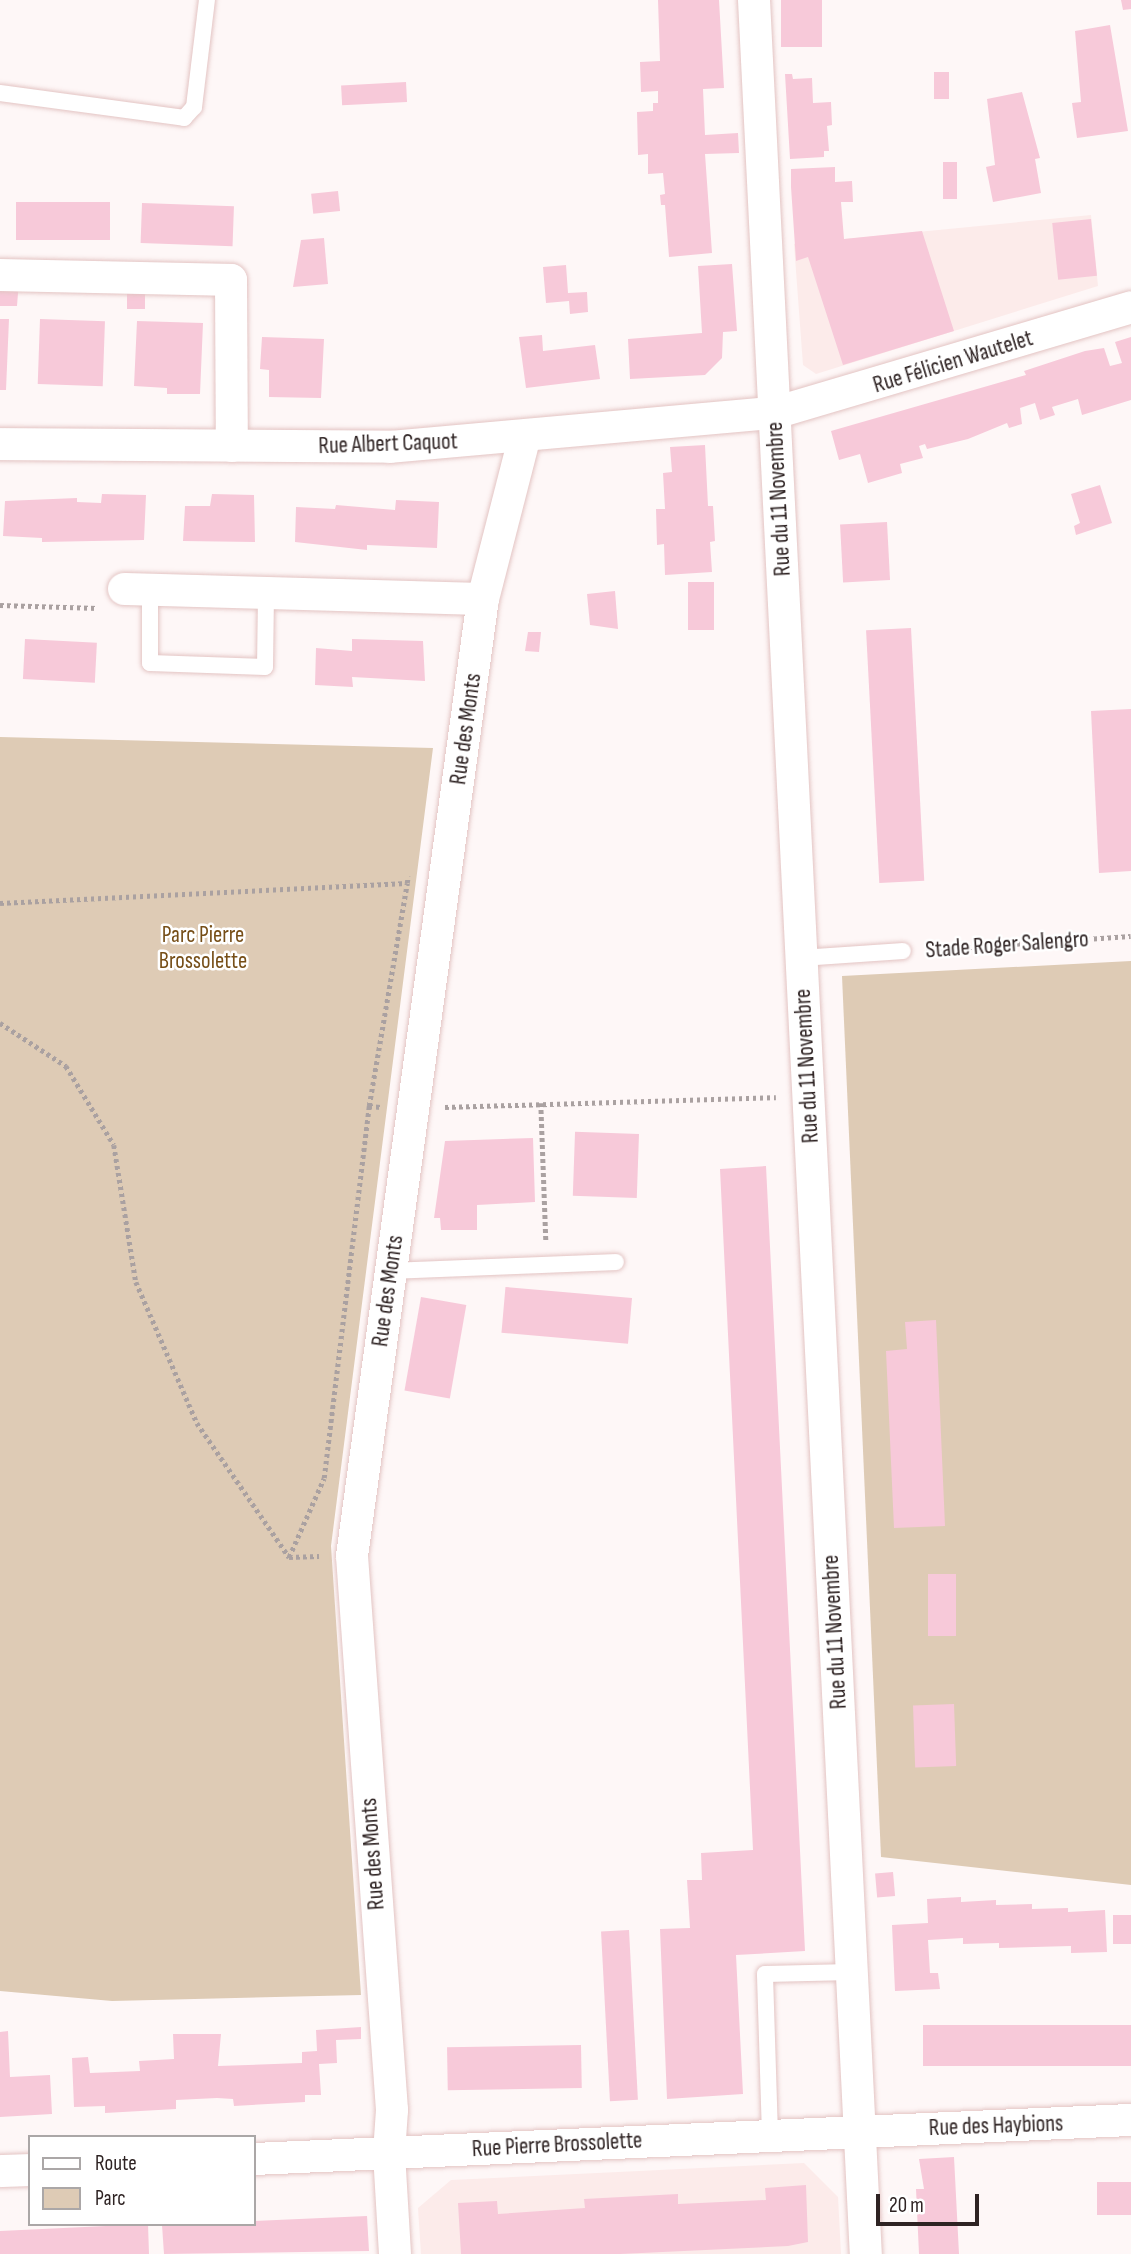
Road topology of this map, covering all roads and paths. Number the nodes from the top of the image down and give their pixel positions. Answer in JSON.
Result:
{"nodes":[{"id":1,"x":207,"y":0,"type":"edge"},
{"id":2,"x":754,"y":0,"type":"edge"},
{"id":3,"x":0,"y":93,"type":"edge"},
{"id":4,"x":0,"y":275,"type":"edge"},
{"id":5,"x":1131,"y":307,"type":"edge"},
{"id":6,"x":774,"y":413,"type":"junction"},
{"id":7,"x":525,"y":436,"type":"junction"},
{"id":8,"x":0,"y":444,"type":"edge"},
{"id":9,"x":232,"y":446,"type":"junction"},
{"id":10,"x":137,"y":589,"type":"joint"},
{"id":11,"x":266,"y":593,"type":"junction"},
{"id":12,"x":483,"y":599,"type":"junction"},
{"id":13,"x":410,"y":870,"type":"dead end"},
{"id":14,"x":407,"y":883,"type":"junction"},
{"id":15,"x":0,"y":903,"type":"edge"},
{"id":16,"x":1131,"y":936,"type":"edge"},
{"id":17,"x":903,"y":951,"type":"joint"},
{"id":18,"x":802,"y":958,"type":"junction"},
{"id":19,"x":0,"y":1023,"type":"edge"},
{"id":20,"x":808,"y":1096,"type":"junction"},
{"id":21,"x":541,"y":1103,"type":"junction"},
{"id":22,"x":369,"y":1106,"type":"junction"},
{"id":23,"x":413,"y":1108,"type":"junction"},
{"id":24,"x":616,"y":1262,"type":"dead end"},
{"id":25,"x":547,"y":1265,"type":"junction"},
{"id":26,"x":391,"y":1271,"type":"junction"},
{"id":27,"x":352,"y":1556,"type":"junction"},
{"id":28,"x":289,"y":1557,"type":"junction"},
{"id":29,"x":852,"y":1972,"type":"junction"},
{"id":30,"x":1131,"y":2120,"type":"edge"},
{"id":31,"x":860,"y":2131,"type":"junction"},
{"id":32,"x":771,"y":2135,"type":"junction"},
{"id":33,"x":389,"y":2153,"type":"junction"},
{"id":34,"x":256,"y":2159,"type":"edge"},
{"id":35,"x":28,"y":2170,"type":"edge"},
{"id":36,"x":0,"y":2171,"type":"edge"},
{"id":37,"x":395,"y":2254,"type":"edge"},
{"id":38,"x":866,"y":2254,"type":"edge"}],
"edges":[{"from":1,"to":3,"type":"lane"},
{"from":2,"to":6,"type":"street","name":"Rue du 11 Novembre"},
{"from":4,"to":9,"type":"street"},
{"from":5,"to":6,"type":"street","name":"Rue Félicien Wautelet"},
{"from":6,"to":7,"type":"street","name":"Rue Albert Caquot"},
{"from":6,"to":18,"type":"street","name":"Rue du 11 Novembre"},
{"from":7,"to":9,"type":"street","name":"Rue Albert Caquot"},
{"from":7,"to":12,"type":"street","name":"Rue des Monts"},
{"from":8,"to":9,"type":"street","name":"Rue Albert Caquot"},
{"from":10,"to":11,"type":"street"},
{"from":10,"to":11,"type":"lane"},
{"from":11,"to":12,"type":"street"},
{"from":12,"to":23,"type":"street","name":"Rue des Monts"},
{"from":13,"to":14,"type":"path"},
{"from":14,"to":15,"type":"path"},
{"from":14,"to":22,"type":"path"},
{"from":16,"to":17,"type":"path","name":"Stade Roger Salengro"},
{"from":17,"to":18,"type":"lane","name":"Stade Roger Salengro"},
{"from":18,"to":20,"type":"street","name":"Rue du 11 Novembre"},
{"from":19,"to":28,"type":"path"},
{"from":20,"to":21,"type":"path"},
{"from":20,"to":29,"type":"street","name":"Rue du 11 Novembre"},
{"from":21,"to":23,"type":"path"},
{"from":21,"to":25,"type":"path"},
{"from":22,"to":23,"type":"path"},
{"from":22,"to":28,"type":"path"},
{"from":23,"to":26,"type":"street","name":"Rue des Monts"},
{"from":24,"to":25,"type":"lane"},
{"from":25,"to":26,"type":"lane"},
{"from":26,"to":27,"type":"street","name":"Rue des Monts"},
{"from":27,"to":28,"type":"path"},
{"from":27,"to":33,"type":"street","name":"Rue des Monts"},
{"from":29,"to":31,"type":"street","name":"Rue du 11 Novembre"},
{"from":29,"to":32,"type":"lane"},
{"from":30,"to":31,"type":"street","name":"Rue des Haybions"},
{"from":31,"to":32,"type":"street","name":"Rue Pierre Brossolette"},
{"from":31,"to":38,"type":"street","name":"Rue du 11 Novembre"},
{"from":32,"to":33,"type":"street","name":"Rue Pierre Brossolette"},
{"from":33,"to":34,"type":"street","name":"Rue Pierre Brossolette"},
{"from":33,"to":37,"type":"street","name":"Rue des Monts"},
{"from":35,"to":36,"type":"street"}]}
